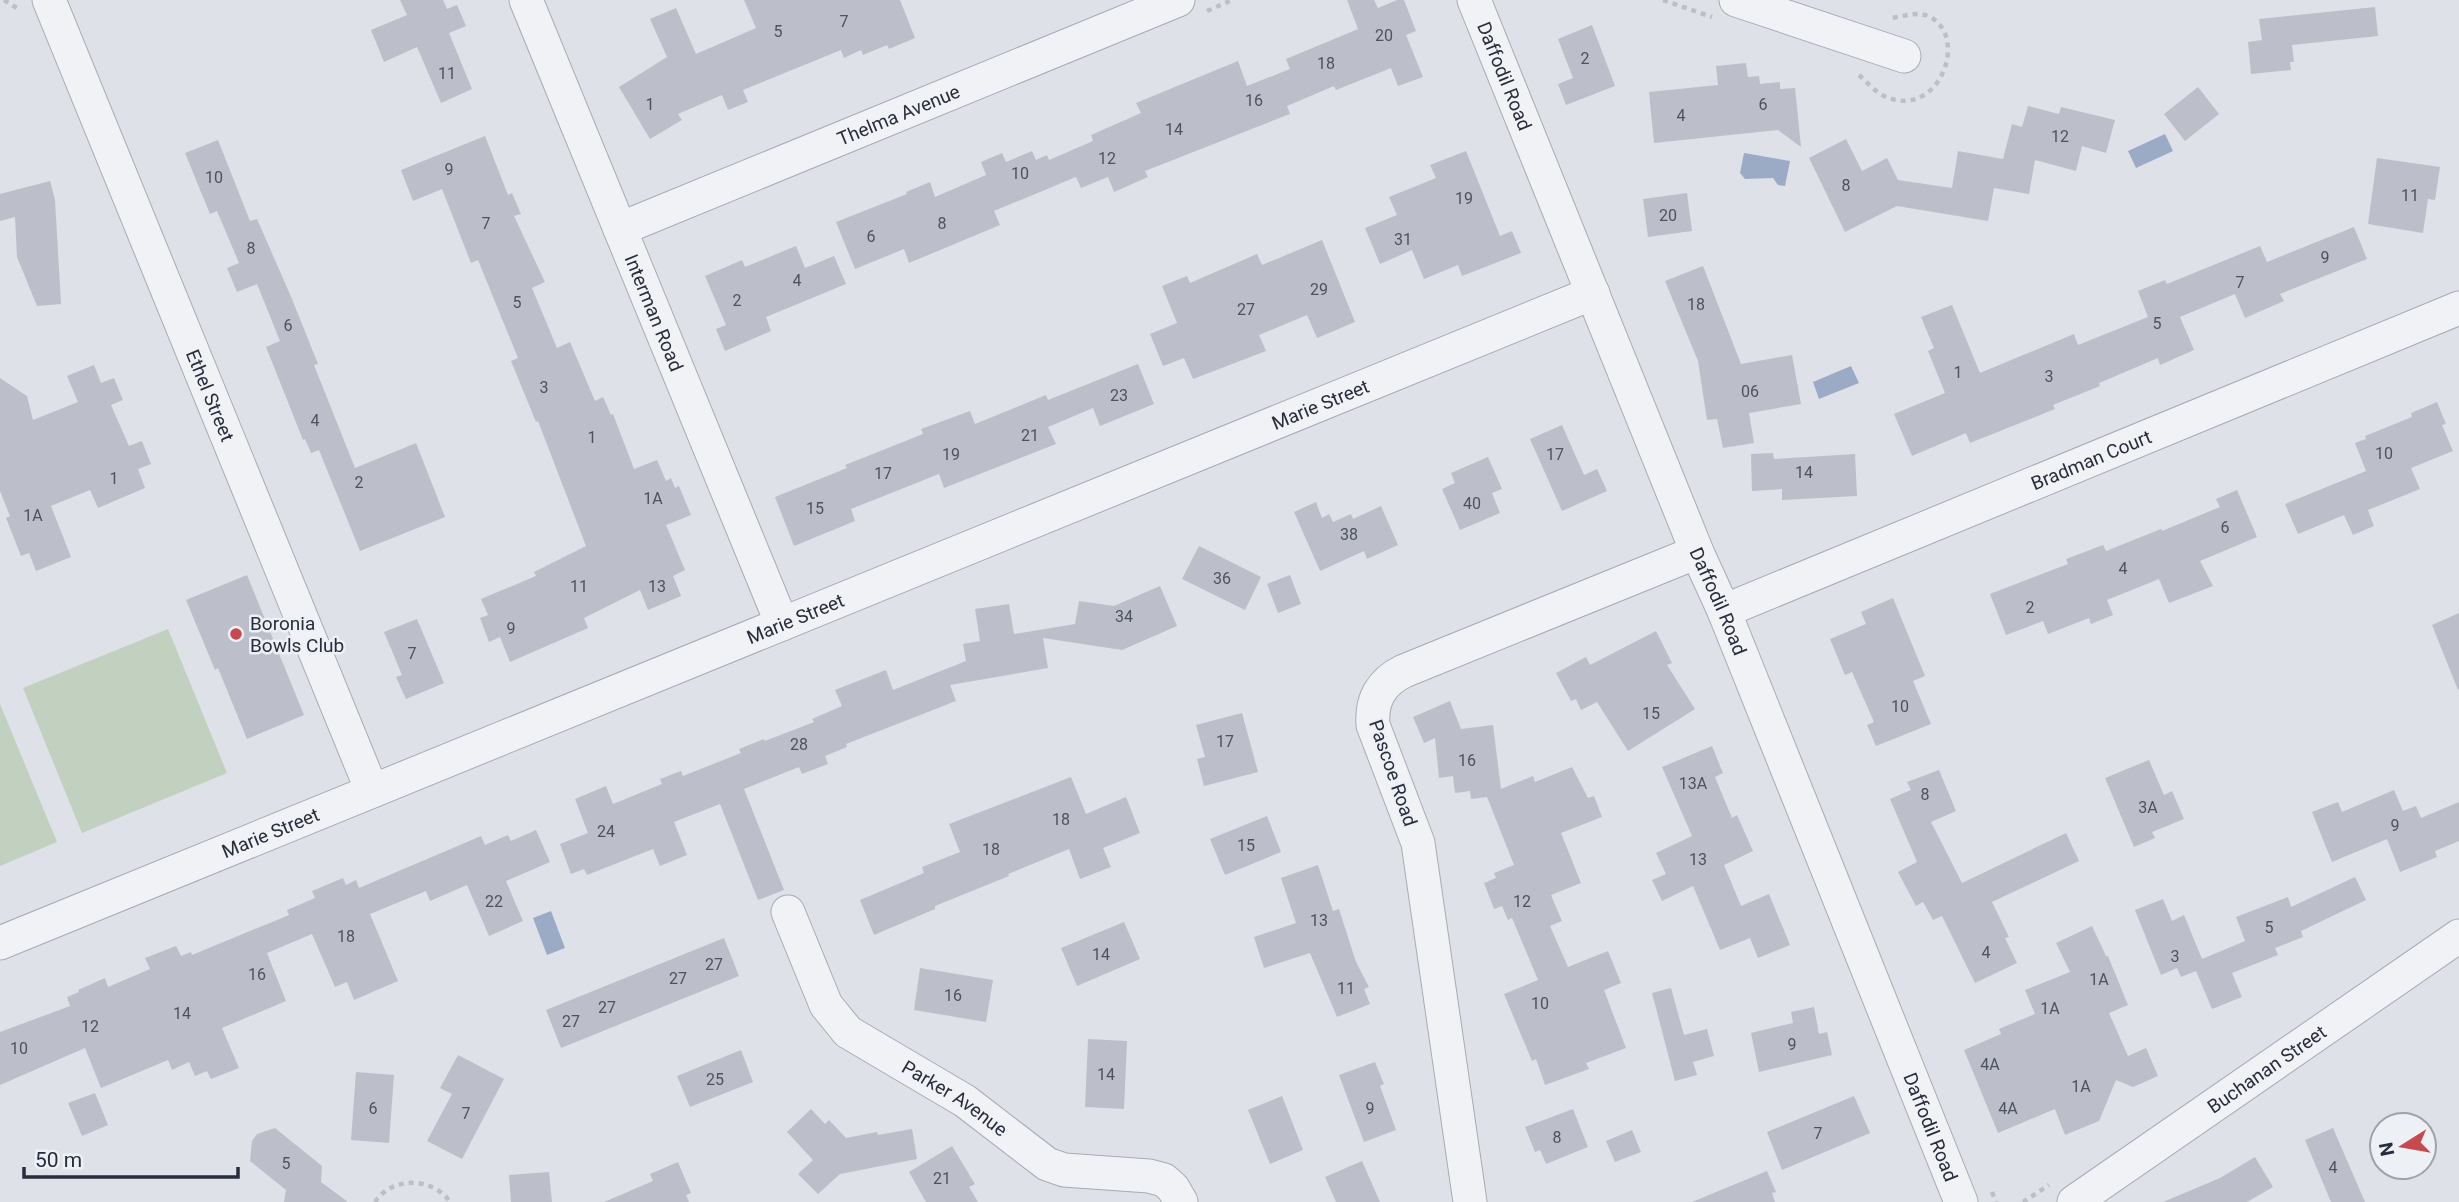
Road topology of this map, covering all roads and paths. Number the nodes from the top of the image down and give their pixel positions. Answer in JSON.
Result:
{"nodes":[{"id":1,"x":49,"y":0,"type":"edge"},
{"id":2,"x":526,"y":0,"type":"edge"},
{"id":3,"x":1178,"y":0,"type":"edge"},
{"id":4,"x":1474,"y":0,"type":"edge"},
{"id":5,"x":1736,"y":0,"type":"edge"},
{"id":6,"x":1904,"y":56,"type":"dead end"},
{"id":7,"x":620,"y":229,"type":"junction"},
{"id":8,"x":1593,"y":293,"type":"junction"},
{"id":9,"x":2459,"y":308,"type":"edge"},
{"id":10,"x":1698,"y":552,"type":"junction"},
{"id":11,"x":1724,"y":611,"type":"junction"},
{"id":12,"x":782,"y":624,"type":"junction"},
{"id":13,"x":372,"y":791,"type":"junction"},
{"id":14,"x":788,"y":912,"type":"dead end"},
{"id":15,"x":2459,"y":936,"type":"edge"},
{"id":16,"x":0,"y":943,"type":"edge"},
{"id":17,"x":375,"y":1202,"type":"edge"},
{"id":18,"x":450,"y":1202,"type":"edge"},
{"id":19,"x":1181,"y":1202,"type":"edge"},
{"id":20,"x":1470,"y":1202,"type":"edge"},
{"id":21,"x":1961,"y":1202,"type":"edge"},
{"id":22,"x":2074,"y":1202,"type":"edge"}],
"edges":[{"from":1,"to":13,"type":"street","name":"Ethel Street"},
{"from":2,"to":7,"type":"street","name":"Interman Road"},
{"from":3,"to":7,"type":"street","name":"Thelma Avenue"},
{"from":4,"to":8,"type":"street","name":"Daffodil Road"},
{"from":5,"to":6,"type":"street"},
{"from":7,"to":12,"type":"street","name":"Interman Road"},
{"from":8,"to":10,"type":"street","name":"Daffodil Road"},
{"from":8,"to":12,"type":"street","name":"Marie Street"},
{"from":9,"to":11,"type":"street","name":"Bradman Court"},
{"from":10,"to":11,"type":"street","name":"Daffodil Road"},
{"from":10,"to":20,"type":"street","name":"Pascoe Road"},
{"from":11,"to":21,"type":"street","name":"Daffodil Road"},
{"from":12,"to":13,"type":"street","name":"Marie Street"},
{"from":13,"to":16,"type":"street","name":"Marie Street"},
{"from":14,"to":19,"type":"street","name":"Parker Avenue"},
{"from":15,"to":22,"type":"street","name":"Buchanan Street"},
{"from":17,"to":18,"type":"path"}]}
